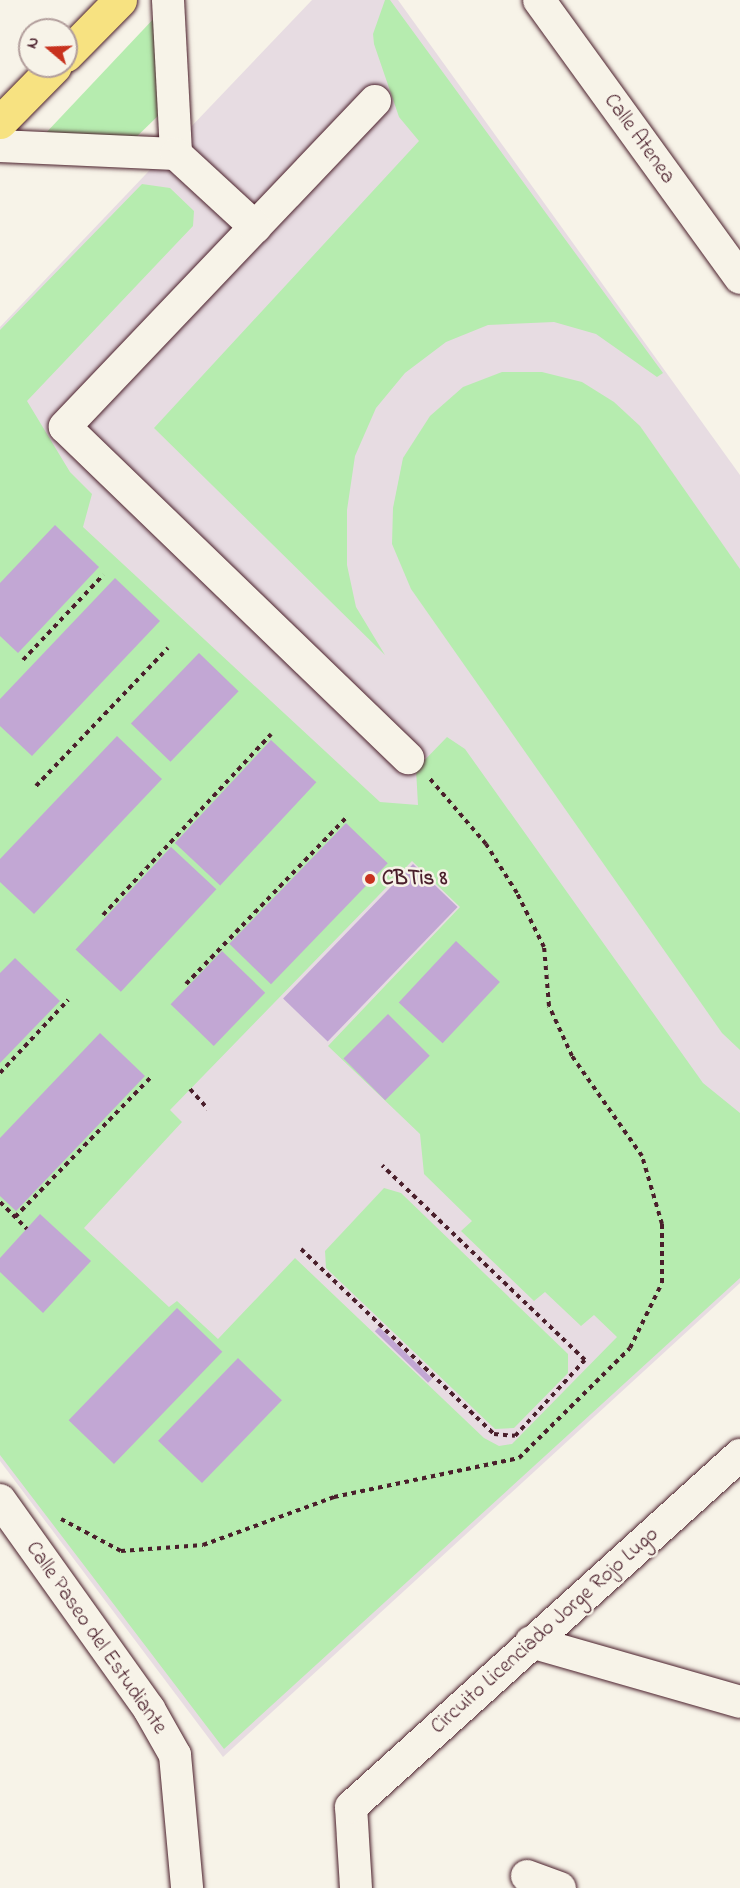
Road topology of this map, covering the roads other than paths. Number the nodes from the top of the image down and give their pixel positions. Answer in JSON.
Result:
{"nodes":[{"id":1,"x":120,"y":0,"type":"edge"},
{"id":2,"x":168,"y":0,"type":"edge"},
{"id":3,"x":539,"y":0,"type":"edge"},
{"id":4,"x":78,"y":43,"type":"edge"},
{"id":5,"x":43,"y":78,"type":"edge"},
{"id":6,"x":375,"y":101,"type":"dead end"},
{"id":7,"x":0,"y":122,"type":"edge"},
{"id":8,"x":0,"y":146,"type":"edge"},
{"id":9,"x":176,"y":154,"type":"junction"},
{"id":10,"x":255,"y":227,"type":"junction"},
{"id":11,"x":740,"y":278,"type":"edge"},
{"id":12,"x":408,"y":758,"type":"road end"},
{"id":13,"x":740,"y":1455,"type":"edge"},
{"id":14,"x":0,"y":1500,"type":"edge"},
{"id":15,"x":531,"y":1642,"type":"junction"},
{"id":16,"x":740,"y":1702,"type":"edge"},
{"id":17,"x":527,"y":1876,"type":"dead end"},
{"id":18,"x":187,"y":1888,"type":"edge"},
{"id":19,"x":356,"y":1888,"type":"edge"},
{"id":20,"x":560,"y":1888,"type":"edge"}],
"edges":[{"from":1,"to":4,"type":"main road"},
{"from":2,"to":9,"type":"street"},
{"from":3,"to":11,"type":"street","name":"Calle Atenea"},
{"from":5,"to":7,"type":"main road"},
{"from":6,"to":10,"type":"street"},
{"from":8,"to":9,"type":"street"},
{"from":9,"to":10,"type":"street"},
{"from":10,"to":12,"type":"street"},
{"from":13,"to":15,"type":"street","name":"Circuito Licenciado Jorge Rojo Lugo"},
{"from":14,"to":18,"type":"street","name":"Calle Paseo del Estudiante"},
{"from":15,"to":16,"type":"street"},
{"from":15,"to":19,"type":"street","name":"Circuito Licenciado Jorge Rojo Lugo"},
{"from":17,"to":20,"type":"street"}]}
